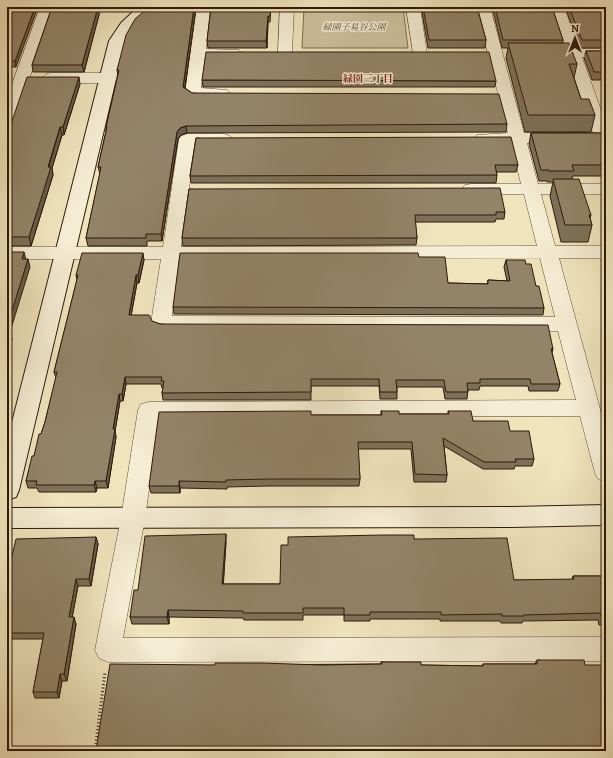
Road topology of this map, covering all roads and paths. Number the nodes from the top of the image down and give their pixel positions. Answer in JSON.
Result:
{"nodes":[{"id":1,"x":47,"y":7,"type":"edge"},
{"id":2,"x":148,"y":7,"type":"edge"},
{"id":3,"x":204,"y":7,"type":"edge"},
{"id":4,"x":287,"y":7,"type":"edge"},
{"id":5,"x":413,"y":7,"type":"edge"},
{"id":6,"x":483,"y":7,"type":"edge"},
{"id":7,"x":557,"y":7,"type":"edge"},
{"id":8,"x":198,"y":53,"type":"junction"},
{"id":9,"x":246,"y":53,"type":"edge"},
{"id":10,"x":269,"y":53,"type":"edge"},
{"id":11,"x":285,"y":53,"type":"junction"},
{"id":12,"x":301,"y":53,"type":"edge"},
{"id":13,"x":404,"y":53,"type":"edge"},
{"id":14,"x":420,"y":53,"type":"junction"},
{"id":15,"x":435,"y":53,"type":"edge"},
{"id":16,"x":534,"y":53,"type":"edge"},
{"id":17,"x":573,"y":53,"type":"junction"},
{"id":18,"x":606,"y":53,"type":"edge"},
{"id":19,"x":14,"y":78,"type":"edge"},
{"id":20,"x":109,"y":78,"type":"junction"},
{"id":21,"x":233,"y":93,"type":"edge"},
{"id":22,"x":7,"y":120,"type":"edge"},
{"id":23,"x":471,"y":138,"type":"edge"},
{"id":24,"x":518,"y":138,"type":"junction"},
{"id":25,"x":604,"y":138,"type":"edge"},
{"id":26,"x":243,"y":139,"type":"edge"},
{"id":27,"x":532,"y":188,"type":"junction"},
{"id":28,"x":606,"y":188,"type":"edge"},
{"id":29,"x":452,"y":189,"type":"edge"},
{"id":30,"x":66,"y":252,"type":"junction"},
{"id":31,"x":171,"y":252,"type":"junction"},
{"id":32,"x":549,"y":252,"type":"junction"},
{"id":33,"x":606,"y":252,"type":"edge"},
{"id":34,"x":7,"y":253,"type":"edge"},
{"id":35,"x":567,"y":324,"type":"junction"},
{"id":36,"x":588,"y":408,"type":"junction"},
{"id":37,"x":606,"y":473,"type":"edge"},
{"id":38,"x":7,"y":490,"type":"edge"},
{"id":39,"x":606,"y":515,"type":"edge"},
{"id":40,"x":7,"y":518,"type":"edge"},
{"id":41,"x":133,"y":518,"type":"junction"},
{"id":42,"x":606,"y":649,"type":"edge"},
{"id":43,"x":108,"y":650,"type":"junction"},
{"id":44,"x":95,"y":751,"type":"edge"}],
"edges":[{"from":1,"to":19,"type":"street"},
{"from":2,"to":20,"type":"street"},
{"from":3,"to":8,"type":"street"},
{"from":4,"to":11,"type":"street"},
{"from":5,"to":14,"type":"street"},
{"from":6,"to":24,"type":"street"},
{"from":7,"to":17,"type":"street"},
{"from":8,"to":9,"type":"street"},
{"from":8,"to":21,"type":"street"},
{"from":10,"to":11,"type":"street"},
{"from":11,"to":12,"type":"street"},
{"from":13,"to":14,"type":"street"},
{"from":14,"to":15,"type":"street"},
{"from":16,"to":17,"type":"street"},
{"from":17,"to":18,"type":"street"},
{"from":17,"to":25,"type":"street"},
{"from":19,"to":20,"type":"street"},
{"from":19,"to":22,"type":"street"},
{"from":20,"to":30,"type":"street"},
{"from":23,"to":24,"type":"street"},
{"from":24,"to":25,"type":"street"},
{"from":24,"to":27,"type":"street"},
{"from":26,"to":31,"type":"street"},
{"from":27,"to":28,"type":"street"},
{"from":27,"to":29,"type":"street"},
{"from":27,"to":32,"type":"street"},
{"from":30,"to":31,"type":"street"},
{"from":30,"to":34,"type":"street"},
{"from":30,"to":38,"type":"street"},
{"from":31,"to":32,"type":"street"},
{"from":31,"to":35,"type":"street"},
{"from":32,"to":33,"type":"street"},
{"from":32,"to":35,"type":"street"},
{"from":35,"to":36,"type":"street"},
{"from":36,"to":37,"type":"street"},
{"from":36,"to":41,"type":"street"},
{"from":39,"to":41,"type":"street"},
{"from":40,"to":41,"type":"street"},
{"from":41,"to":43,"type":"street"},
{"from":42,"to":43,"type":"street"},
{"from":43,"to":44,"type":"path"}]}
